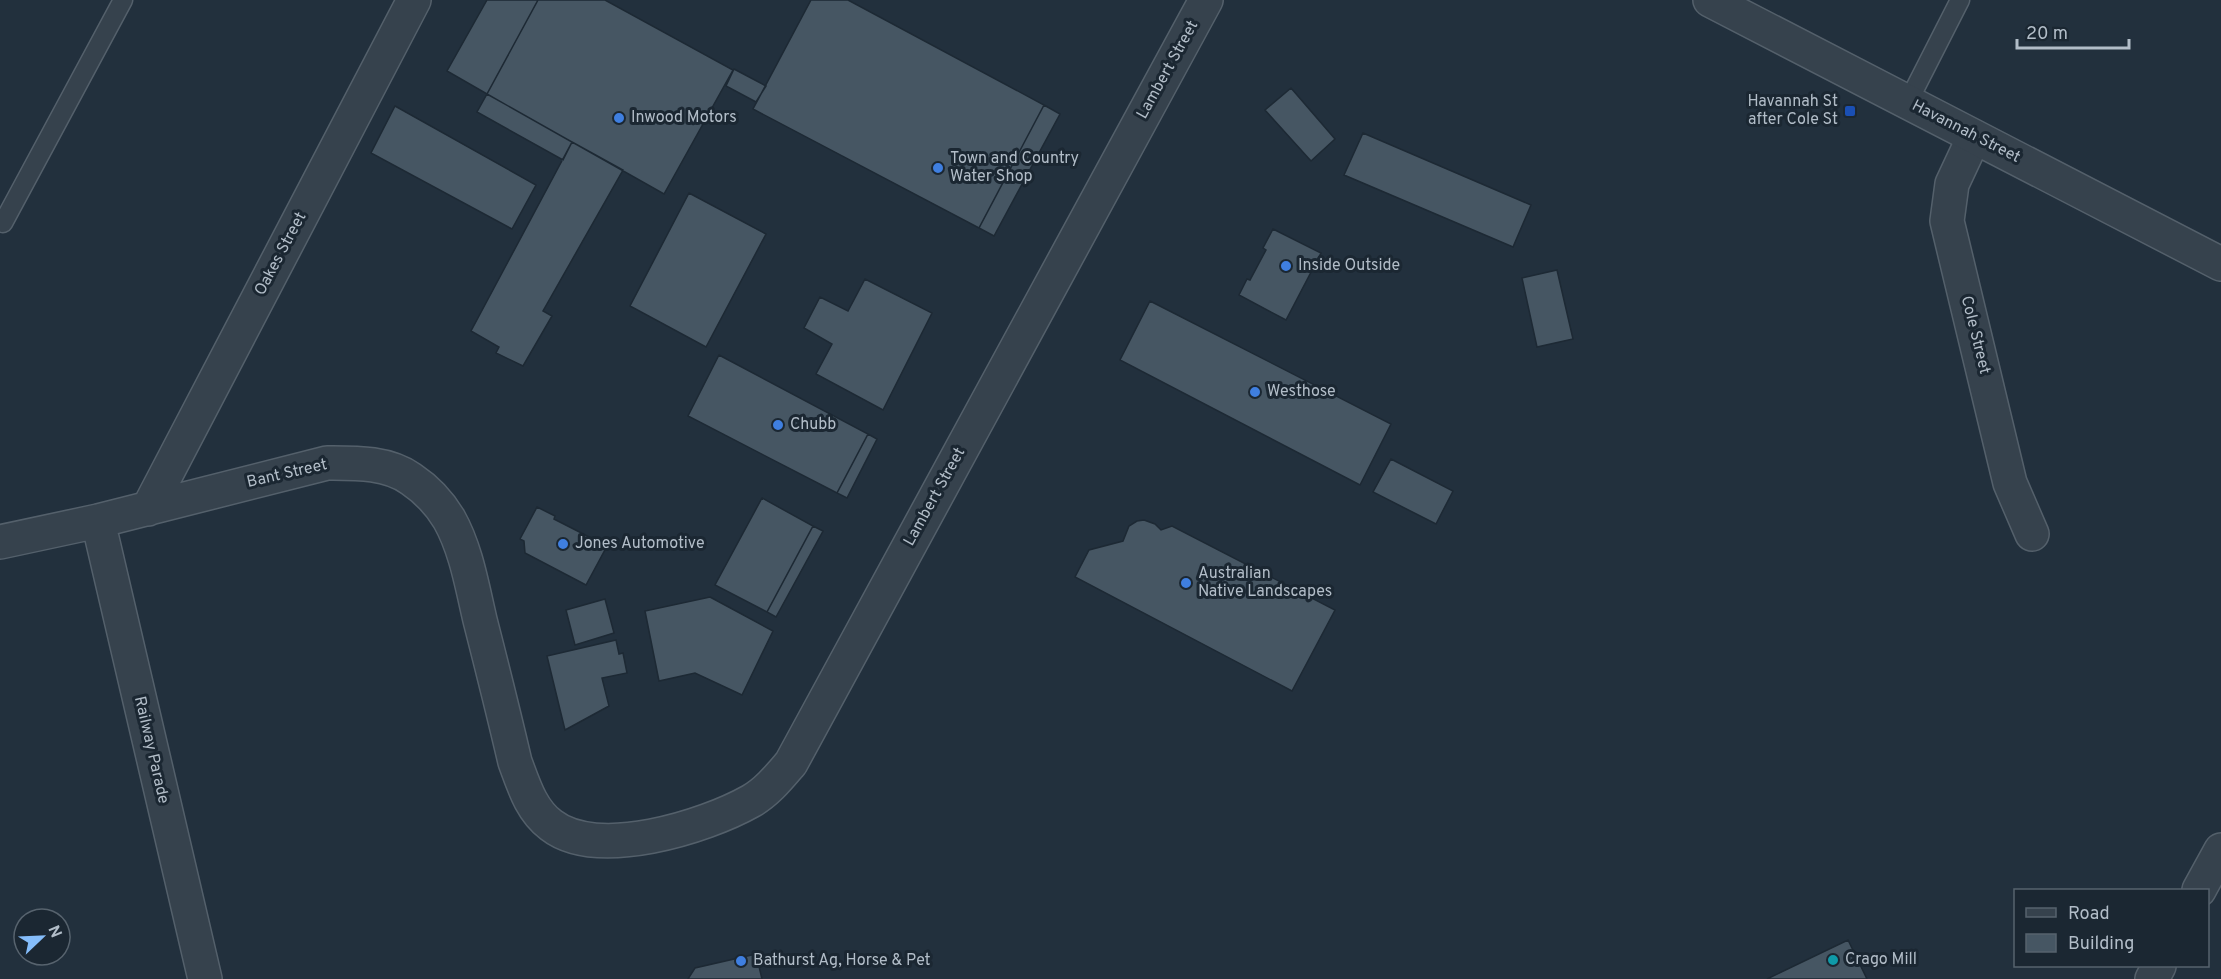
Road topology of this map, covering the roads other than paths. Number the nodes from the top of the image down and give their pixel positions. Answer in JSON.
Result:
{"nodes":[{"id":1,"x":123,"y":0,"type":"edge"},
{"id":2,"x":414,"y":0,"type":"edge"},
{"id":3,"x":1206,"y":0,"type":"edge"},
{"id":4,"x":1710,"y":0,"type":"edge"},
{"id":5,"x":1960,"y":0,"type":"edge"},
{"id":6,"x":1908,"y":102,"type":"junction"},
{"id":7,"x":1974,"y":137,"type":"junction"},
{"id":8,"x":3,"y":224,"type":"dead end"},
{"id":9,"x":2221,"y":264,"type":"edge"},
{"id":10,"x":148,"y":508,"type":"junction"},
{"id":11,"x":98,"y":521,"type":"junction"},
{"id":12,"x":2032,"y":534,"type":"dead end"},
{"id":13,"x":0,"y":542,"type":"edge"},
{"id":14,"x":552,"y":826,"type":"joint"},
{"id":15,"x":2221,"y":850,"type":"edge"},
{"id":16,"x":2200,"y":889,"type":"edge"},
{"id":17,"x":206,"y":979,"type":"edge"}],
"edges":[{"from":1,"to":8,"type":"lane"},
{"from":2,"to":10,"type":"street","name":"Oakes Street"},
{"from":3,"to":14,"type":"street","name":"Lambert Street"},
{"from":4,"to":6,"type":"street","name":"Havannah Street"},
{"from":5,"to":6,"type":"lane"},
{"from":6,"to":7,"type":"street","name":"Havannah Street"},
{"from":7,"to":9,"type":"street","name":"Havannah Street"},
{"from":7,"to":12,"type":"street","name":"Cole Street"},
{"from":10,"to":11,"type":"street","name":"Bant Street"},
{"from":10,"to":14,"type":"street","name":"Bant Street"},
{"from":11,"to":13,"type":"street","name":"Bant Street"},
{"from":11,"to":17,"type":"street","name":"Railway Parade"},
{"from":15,"to":16,"type":"street"}]}
